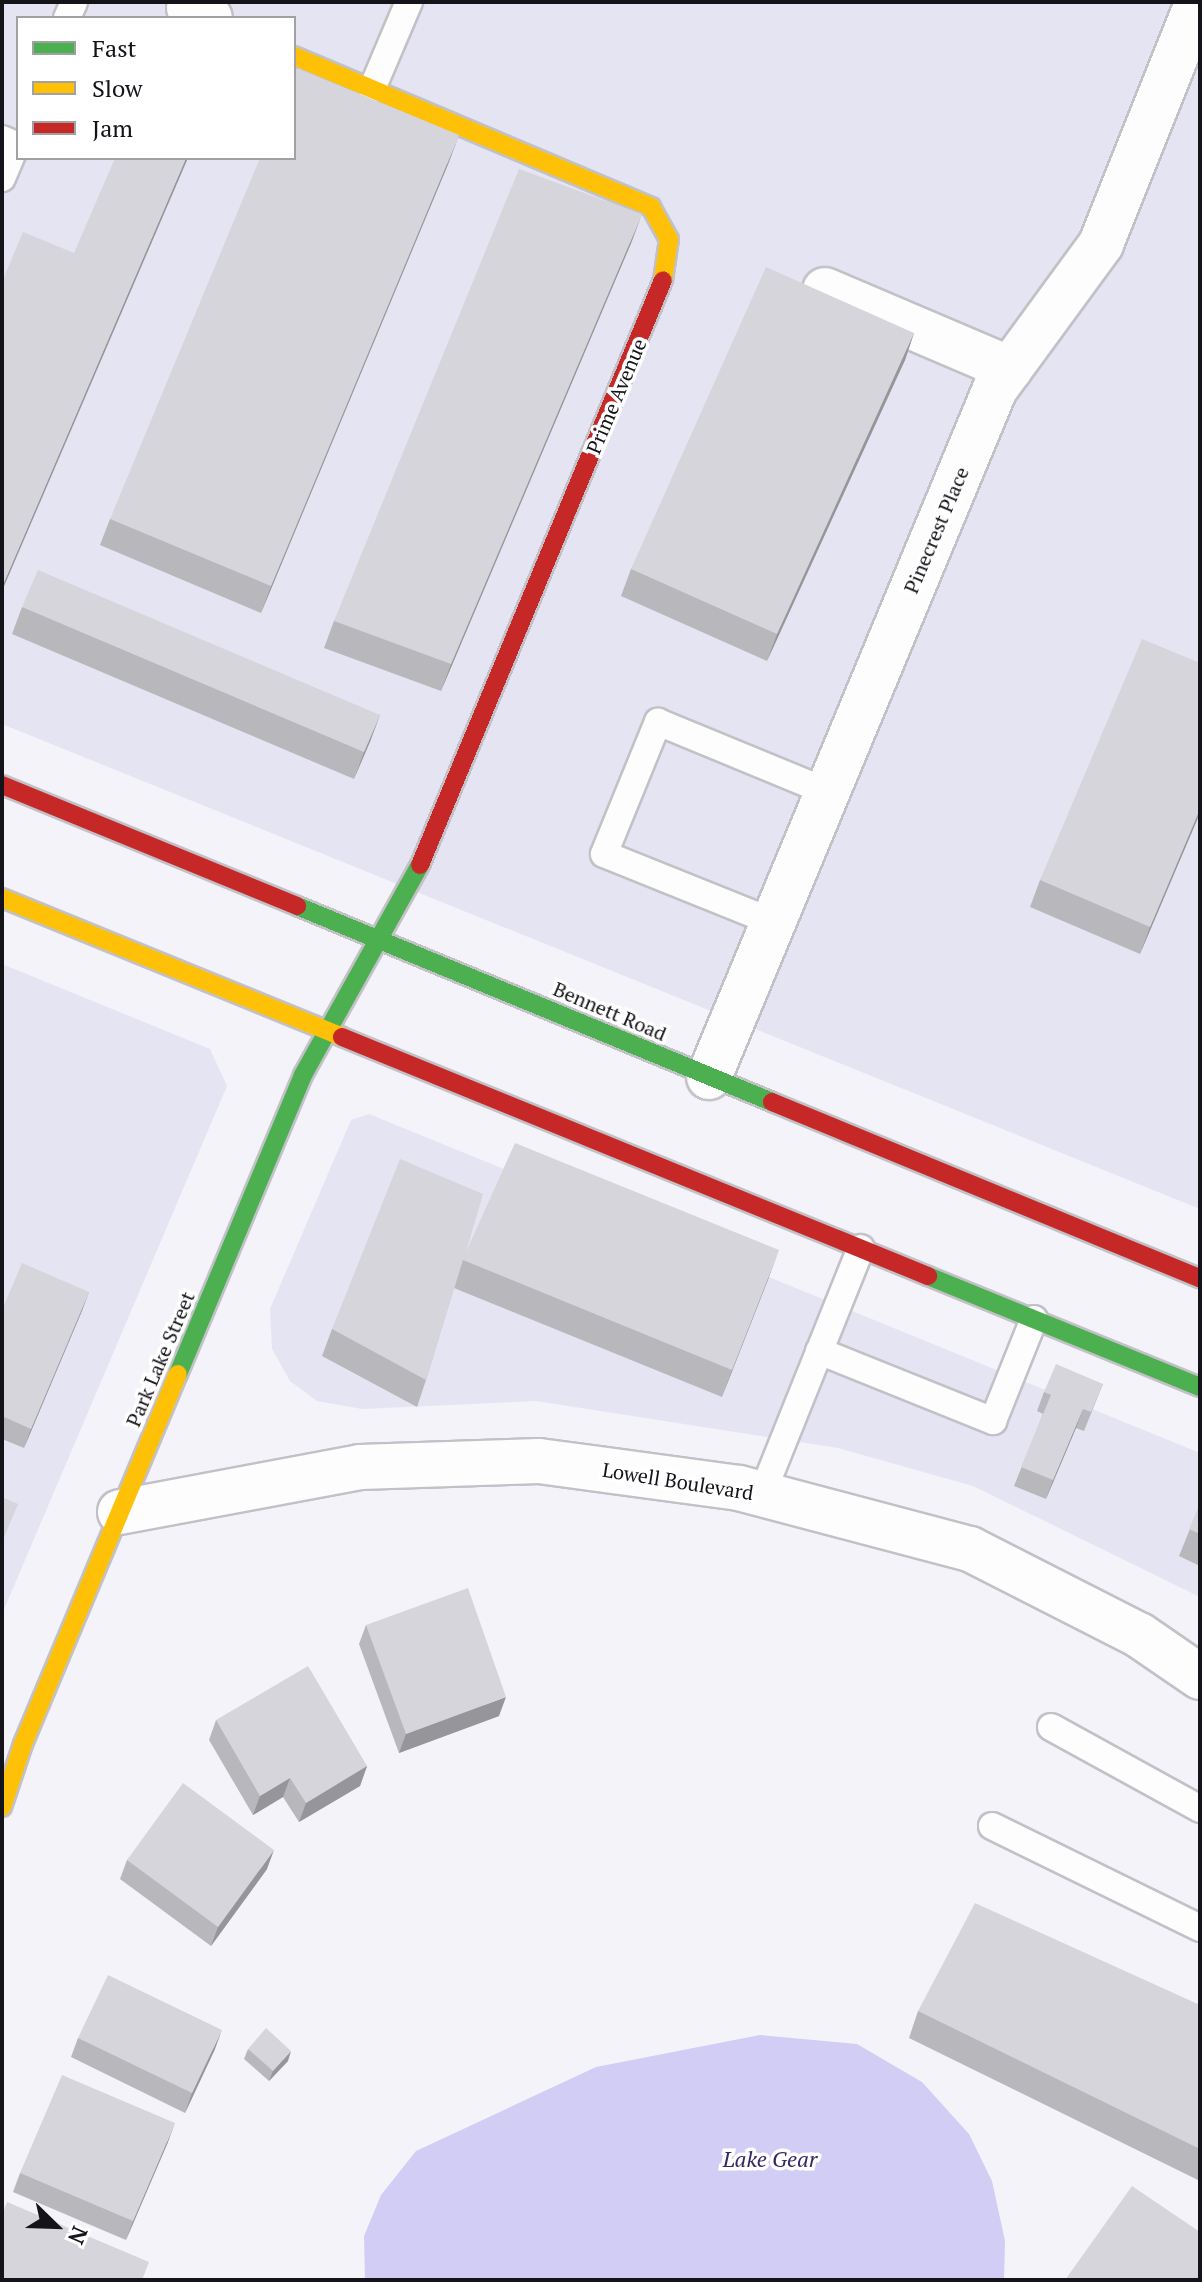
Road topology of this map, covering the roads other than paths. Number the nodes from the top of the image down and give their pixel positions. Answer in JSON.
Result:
{"nodes":[{"id":1,"x":409,"y":2,"type":"edge"},
{"id":2,"x":1198,"y":2,"type":"edge"},
{"id":3,"x":296,"y":57,"type":"edge"},
{"id":4,"x":372,"y":89,"type":"junction"},
{"id":5,"x":12,"y":141,"type":"edge"},
{"id":6,"x":2,"y":178,"type":"edge"},
{"id":7,"x":825,"y":290,"type":"edge"},
{"id":8,"x":1010,"y":369,"type":"junction"},
{"id":9,"x":2,"y":785,"type":"edge"},
{"id":10,"x":828,"y":792,"type":"junction"},
{"id":11,"x":2,"y":898,"type":"edge"},
{"id":12,"x":773,"y":922,"type":"junction"},
{"id":13,"x":382,"y":939,"type":"junction"},
{"id":14,"x":329,"y":1030,"type":"junction"},
{"id":15,"x":709,"y":1077,"type":"junction"},
{"id":16,"x":861,"y":1248,"type":"junction"},
{"id":17,"x":1200,"y":1278,"type":"edge"},
{"id":18,"x":1034,"y":1319,"type":"junction"},
{"id":19,"x":819,"y":1351,"type":"junction"},
{"id":20,"x":1200,"y":1387,"type":"edge"},
{"id":21,"x":762,"y":1494,"type":"junction"},
{"id":22,"x":120,"y":1512,"type":"junction"},
{"id":23,"x":1200,"y":1677,"type":"edge"},
{"id":24,"x":1051,"y":1727,"type":"dead end"},
{"id":25,"x":13,"y":1740,"type":"edge"},
{"id":26,"x":2,"y":1807,"type":"edge"},
{"id":27,"x":1200,"y":1809,"type":"edge"},
{"id":28,"x":992,"y":1826,"type":"dead end"},
{"id":29,"x":1200,"y":1928,"type":"edge"}],
"edges":[{"from":1,"to":4,"type":"lane"},
{"from":2,"to":8,"type":"street","name":"Pinecrest Place"},
{"from":3,"to":4,"type":"street","name":"Prime Avenue"},
{"from":4,"to":13,"type":"street","name":"Prime Avenue"},
{"from":5,"to":6,"type":"lane"},
{"from":7,"to":8,"type":"street"},
{"from":8,"to":10,"type":"street","name":"Pinecrest Place"},
{"from":9,"to":13,"type":"street","name":"Bennett Road"},
{"from":10,"to":12,"type":"street","name":"Pinecrest Place"},
{"from":10,"to":12,"type":"lane"},
{"from":11,"to":14,"type":"street"},
{"from":12,"to":15,"type":"street","name":"Pinecrest Place"},
{"from":13,"to":14,"type":"street","name":"Park Lake Street"},
{"from":13,"to":15,"type":"street","name":"Bennett Road"},
{"from":14,"to":16,"type":"street"},
{"from":14,"to":22,"type":"street","name":"Park Lake Street"},
{"from":15,"to":17,"type":"street","name":"Bennett Road"},
{"from":16,"to":18,"type":"street"},
{"from":16,"to":19,"type":"lane"},
{"from":18,"to":19,"type":"lane"},
{"from":18,"to":20,"type":"street"},
{"from":19,"to":21,"type":"lane"},
{"from":21,"to":22,"type":"street","name":"Lowell Boulevard"},
{"from":21,"to":23,"type":"street","name":"Lowell Boulevard"},
{"from":22,"to":25,"type":"street","name":"Park Lake Street"},
{"from":24,"to":27,"type":"lane"},
{"from":25,"to":26,"type":"street","name":"Park Lake Street"},
{"from":28,"to":29,"type":"lane"}]}
